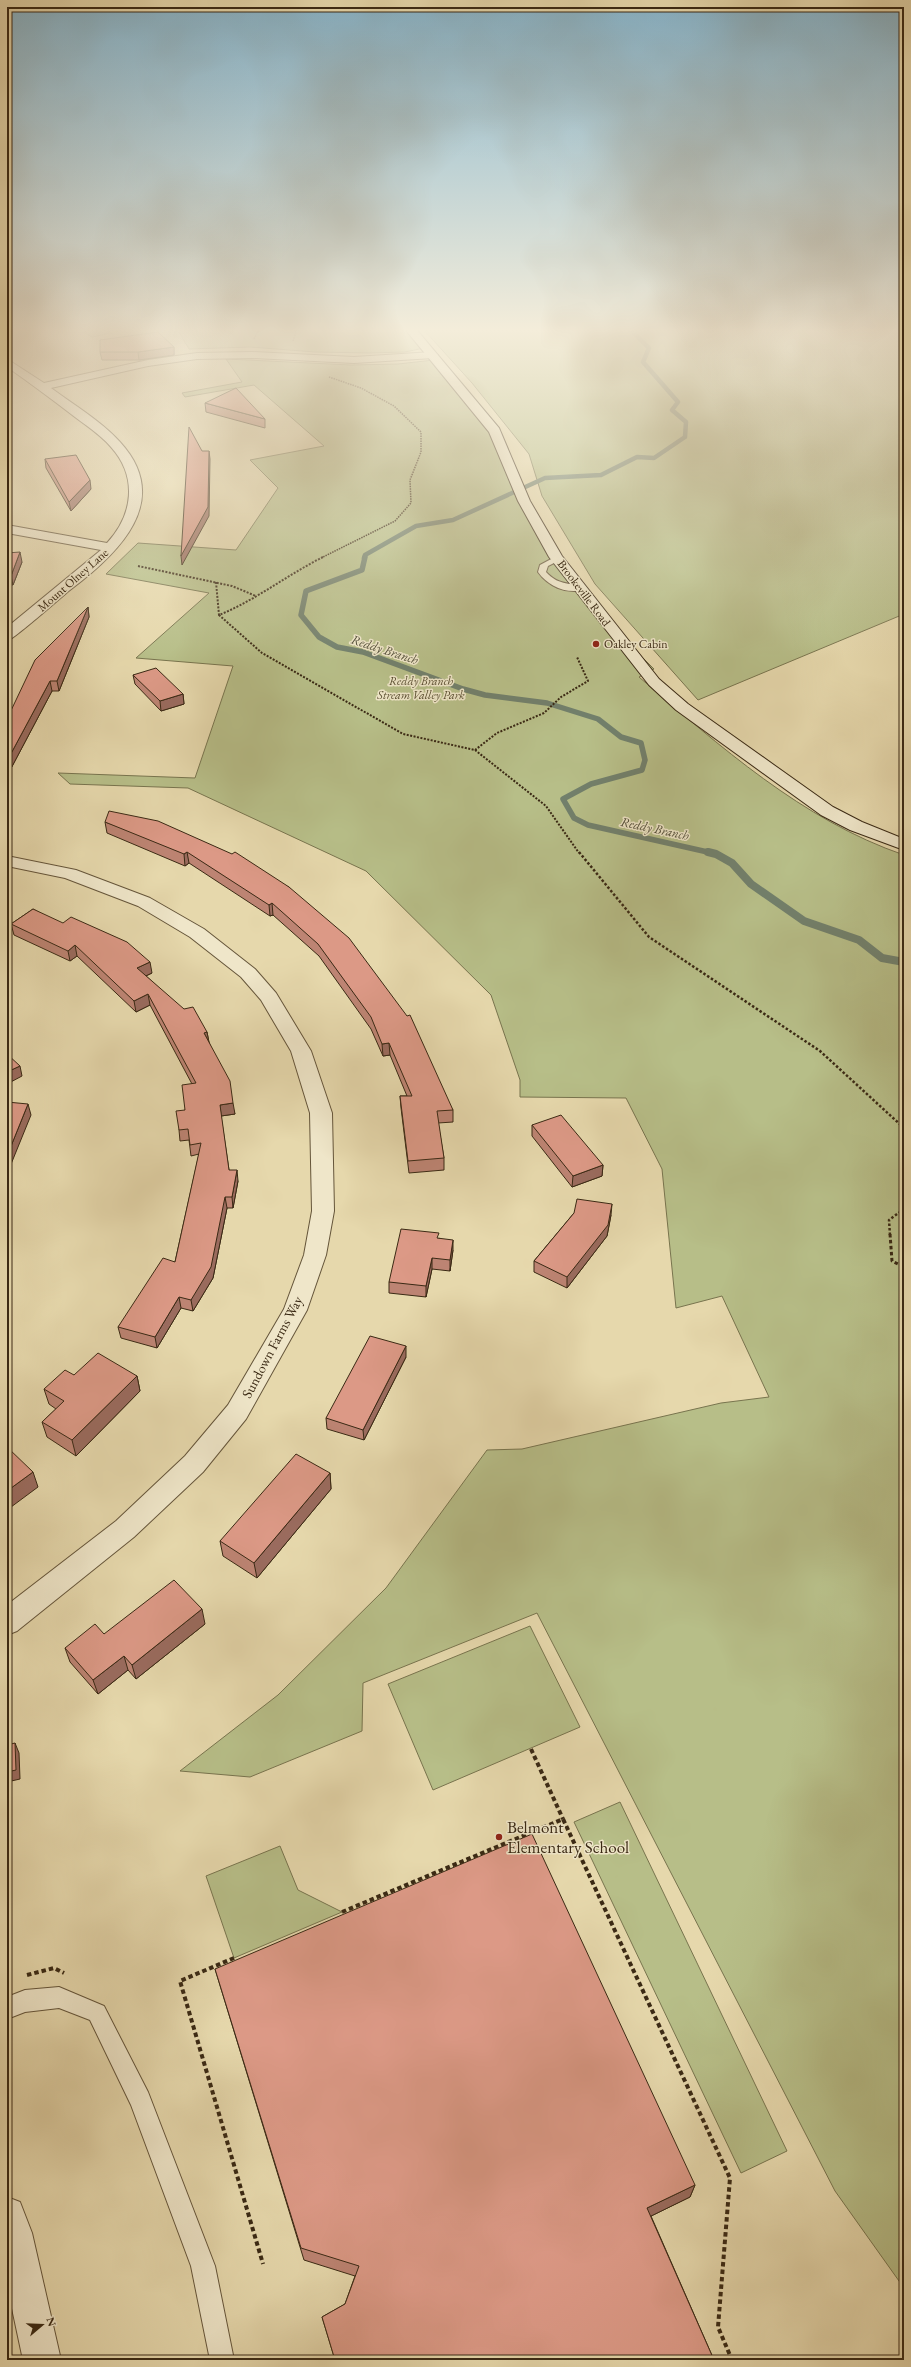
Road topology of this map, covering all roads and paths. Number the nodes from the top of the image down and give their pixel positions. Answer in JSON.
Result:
{"nodes":[{"id":1,"x":110,"y":439,"type":"edge"},
{"id":2,"x":421,"y":439,"type":"edge"},
{"id":3,"x":498,"y":439,"type":"edge"},
{"id":4,"x":7,"y":529,"type":"edge"},
{"id":5,"x":110,"y":548,"type":"junction"},
{"id":6,"x":558,"y":559,"type":"junction"},
{"id":7,"x":138,"y":566,"type":"dead end"},
{"id":8,"x":216,"y":582,"type":"junction"},
{"id":9,"x":580,"y":588,"type":"junction"},
{"id":10,"x":257,"y":596,"type":"junction"},
{"id":11,"x":219,"y":615,"type":"junction"},
{"id":12,"x":7,"y":636,"type":"edge"},
{"id":13,"x":577,"y":657,"type":"dead end"},
{"id":14,"x":475,"y":750,"type":"junction"},
{"id":15,"x":904,"y":845,"type":"edge"},
{"id":16,"x":7,"y":860,"type":"edge"},
{"id":17,"x":904,"y":1128,"type":"edge"},
{"id":18,"x":904,"y":1209,"type":"edge"},
{"id":19,"x":904,"y":1268,"type":"edge"},
{"id":20,"x":7,"y":1622,"type":"edge"},
{"id":21,"x":531,"y":1749,"type":"dead end"},
{"id":22,"x":563,"y":1819,"type":"junction"},
{"id":23,"x":342,"y":1912,"type":"dead end"},
{"id":24,"x":234,"y":1958,"type":"dead end"},
{"id":25,"x":7,"y":2008,"type":"edge"},
{"id":26,"x":7,"y":2216,"type":"edge"},
{"id":27,"x":263,"y":2264,"type":"dead end"},
{"id":28,"x":42,"y":2360,"type":"edge"},
{"id":29,"x":222,"y":2360,"type":"edge"},
{"id":30,"x":732,"y":2360,"type":"edge"}],
"edges":[{"from":1,"to":5,"type":"street","name":"Mount Olney Lane"},
{"from":2,"to":10,"type":"path"},
{"from":3,"to":6,"type":"street","name":"Brookeville Road"},
{"from":4,"to":5,"type":"street"},
{"from":5,"to":12,"type":"street","name":"Mount Olney Lane"},
{"from":6,"to":9,"type":"street","name":"Brookeville Road"},
{"from":6,"to":9,"type":"lane"},
{"from":7,"to":8,"type":"path"},
{"from":8,"to":10,"type":"path"},
{"from":8,"to":11,"type":"path"},
{"from":9,"to":15,"type":"street","name":"Brookeville Road"},
{"from":10,"to":11,"type":"path"},
{"from":11,"to":14,"type":"path"},
{"from":13,"to":14,"type":"path"},
{"from":14,"to":17,"type":"path"},
{"from":16,"to":20,"type":"street","name":"Sundown Farms Way"},
{"from":18,"to":19,"type":"path"},
{"from":21,"to":22,"type":"path"},
{"from":22,"to":23,"type":"path"},
{"from":22,"to":30,"type":"path"},
{"from":24,"to":27,"type":"path"},
{"from":25,"to":29,"type":"lane"},
{"from":26,"to":28,"type":"street"}]}
